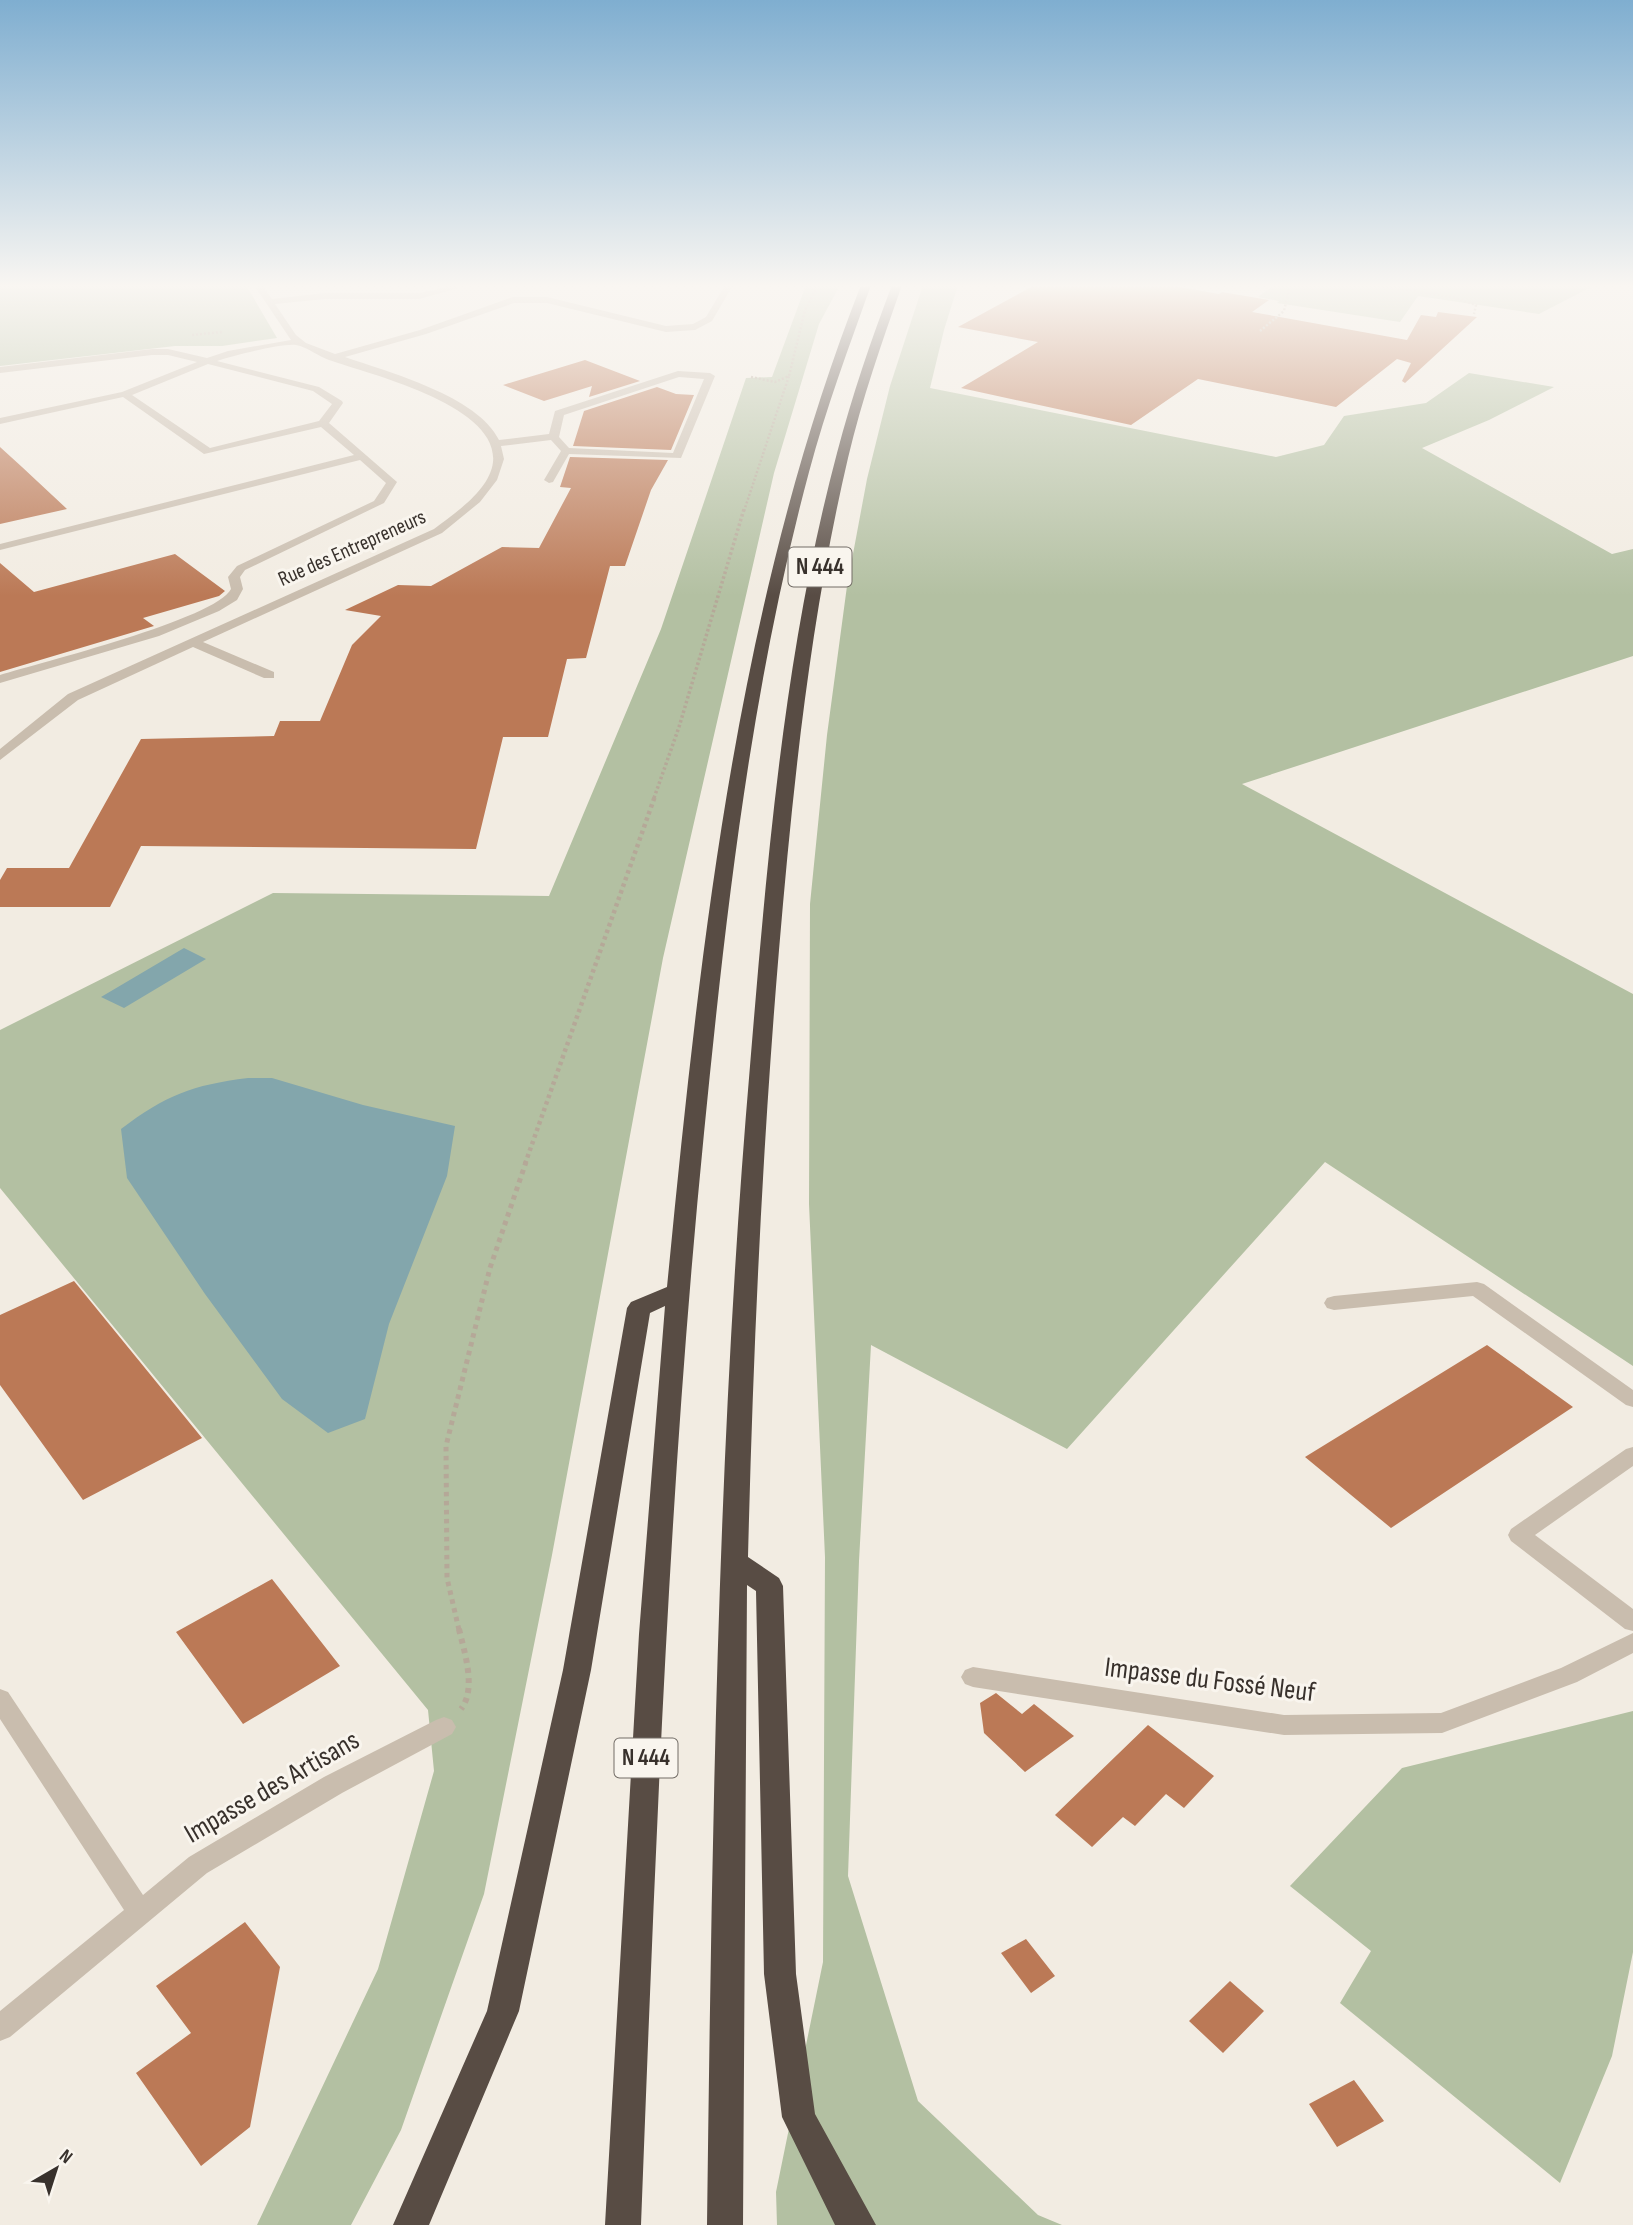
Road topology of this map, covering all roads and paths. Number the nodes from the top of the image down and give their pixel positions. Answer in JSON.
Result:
{"nodes":[{"id":1,"x":138,"y":389,"type":"edge"},
{"id":2,"x":315,"y":389,"type":"edge"},
{"id":3,"x":420,"y":389,"type":"edge"},
{"id":4,"x":633,"y":389,"type":"edge"},
{"id":5,"x":705,"y":389,"type":"edge"},
{"id":6,"x":785,"y":389,"type":"edge"},
{"id":7,"x":828,"y":389,"type":"edge"},
{"id":8,"x":862,"y":389,"type":"edge"},
{"id":9,"x":125,"y":394,"type":"junction"},
{"id":10,"x":0,"y":421,"type":"edge"},
{"id":11,"x":323,"y":423,"type":"junction"},
{"id":12,"x":554,"y":437,"type":"junction"},
{"id":13,"x":495,"y":443,"type":"junction"},
{"id":14,"x":566,"y":452,"type":"junction"},
{"id":15,"x":362,"y":456,"type":"junction"},
{"id":16,"x":549,"y":480,"type":"dead end"},
{"id":17,"x":0,"y":547,"type":"edge"},
{"id":18,"x":192,"y":642,"type":"junction"},
{"id":19,"x":269,"y":675,"type":"dead end"},
{"id":20,"x":0,"y":679,"type":"edge"},
{"id":21,"x":2,"y":753,"type":"edge"},
{"id":22,"x":678,"y":1292,"type":"junction"},
{"id":23,"x":1334,"y":1303,"type":"dead end"},
{"id":24,"x":1633,"y":1400,"type":"edge"},
{"id":25,"x":1633,"y":1455,"type":"edge"},
{"id":26,"x":735,"y":1562,"type":"junction"},
{"id":27,"x":1633,"y":1622,"type":"edge"},
{"id":28,"x":1633,"y":1642,"type":"edge"},
{"id":29,"x":973,"y":1677,"type":"dead end"},
{"id":30,"x":0,"y":1699,"type":"edge"},
{"id":31,"x":444,"y":1727,"type":"joint"},
{"id":32,"x":139,"y":1913,"type":"junction"},
{"id":33,"x":0,"y":2028,"type":"edge"},
{"id":34,"x":411,"y":2225,"type":"edge"},
{"id":35,"x":623,"y":2225,"type":"edge"},
{"id":36,"x":725,"y":2225,"type":"edge"},
{"id":37,"x":858,"y":2225,"type":"edge"}],
"edges":[{"from":1,"to":9,"type":"street"},
{"from":2,"to":11,"type":"street"},
{"from":3,"to":13,"type":"street"},
{"from":4,"to":12,"type":"street"},
{"from":5,"to":14,"type":"street"},
{"from":6,"to":31,"type":"path"},
{"from":7,"to":22,"type":"highway","number":"N 444"},
{"from":8,"to":26,"type":"highway","number":"N 444"},
{"from":9,"to":10,"type":"street"},
{"from":9,"to":11,"type":"street"},
{"from":11,"to":15,"type":"street"},
{"from":12,"to":13,"type":"street"},
{"from":12,"to":14,"type":"street"},
{"from":13,"to":18,"type":"street","name":"Rue des Entrepreneurs"},
{"from":14,"to":16,"type":"street"},
{"from":15,"to":17,"type":"street"},
{"from":15,"to":20,"type":"street"},
{"from":18,"to":19,"type":"street"},
{"from":18,"to":21,"type":"street","name":"Rue des Entrepreneurs"},
{"from":22,"to":34,"type":"highway"},
{"from":22,"to":35,"type":"highway","number":"N 444"},
{"from":23,"to":24,"type":"street"},
{"from":25,"to":27,"type":"street"},
{"from":26,"to":36,"type":"highway","number":"N 444"},
{"from":26,"to":37,"type":"highway"},
{"from":28,"to":29,"type":"street","name":"Impasse du Fossé Neuf"},
{"from":30,"to":32,"type":"street"},
{"from":31,"to":32,"type":"street","name":"Impasse des Artisans"},
{"from":32,"to":33,"type":"street","name":"Impasse des Artisans"}]}
